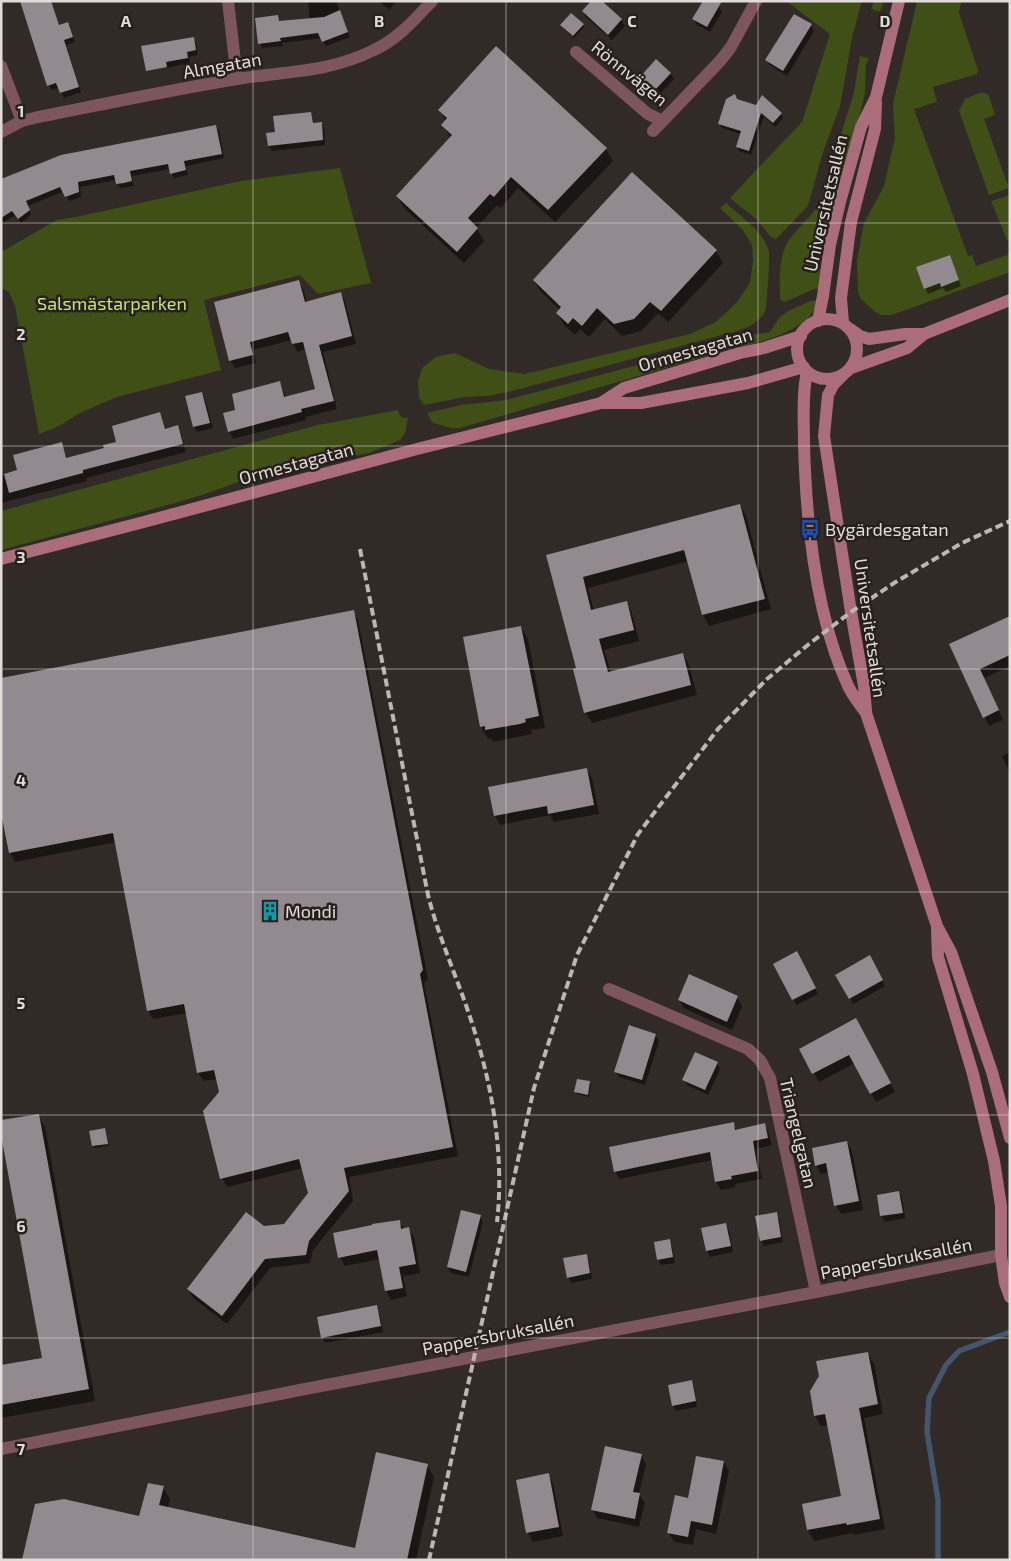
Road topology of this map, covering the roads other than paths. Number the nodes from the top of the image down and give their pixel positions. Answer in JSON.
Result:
{"nodes":[{"id":1,"x":228,"y":1,"type":"edge"},
{"id":2,"x":432,"y":1,"type":"edge"},
{"id":3,"x":756,"y":1,"type":"edge"},
{"id":4,"x":899,"y":1,"type":"edge"},
{"id":5,"x":576,"y":52,"type":"dead end"},
{"id":6,"x":1,"y":66,"type":"edge"},
{"id":7,"x":237,"y":79,"type":"junction"},
{"id":8,"x":876,"y":97,"type":"junction"},
{"id":9,"x":22,"y":121,"type":"junction"},
{"id":10,"x":663,"y":121,"type":"junction"},
{"id":11,"x":653,"y":131,"type":"dead end"},
{"id":12,"x":1,"y":132,"type":"edge"},
{"id":13,"x":1010,"y":300,"type":"edge"},
{"id":14,"x":818,"y":321,"type":"junction"},
{"id":15,"x":846,"y":326,"type":"junction"},
{"id":16,"x":924,"y":334,"type":"junction"},
{"id":17,"x":801,"y":336,"type":"junction"},
{"id":18,"x":805,"y":369,"type":"junction"},
{"id":19,"x":847,"y":371,"type":"junction"},
{"id":20,"x":601,"y":403,"type":"junction"},
{"id":21,"x":1,"y":558,"type":"edge"},
{"id":22,"x":866,"y":713,"type":"junction"},
{"id":23,"x":937,"y":926,"type":"junction"},
{"id":24,"x":609,"y":989,"type":"dead end"},
{"id":25,"x":1010,"y":1138,"type":"edge"},
{"id":26,"x":1006,"y":1254,"type":"edge"},
{"id":27,"x":816,"y":1292,"type":"junction"},
{"id":28,"x":1010,"y":1297,"type":"edge"},
{"id":29,"x":1,"y":1449,"type":"edge"}],
"edges":[{"from":1,"to":7,"type":"street"},
{"from":2,"to":7,"type":"street","name":"Almgatan"},
{"from":3,"to":10,"type":"street","name":"Rönnvägen"},
{"from":4,"to":8,"type":"street","name":"Universitetsallén"},
{"from":5,"to":10,"type":"street","name":"Rönnvägen"},
{"from":6,"to":9,"type":"street"},
{"from":7,"to":9,"type":"street","name":"Almgatan"},
{"from":8,"to":14,"type":"street","name":"Universitetsallén"},
{"from":8,"to":15,"type":"street","name":"Universitetsallén"},
{"from":9,"to":12,"type":"street","name":"Almgatan"},
{"from":10,"to":11,"type":"street","name":"Rönnvägen"},
{"from":13,"to":16,"type":"street"},
{"from":14,"to":15,"type":"street"},
{"from":14,"to":17,"type":"street"},
{"from":15,"to":16,"type":"street"},
{"from":15,"to":19,"type":"street"},
{"from":16,"to":19,"type":"street"},
{"from":17,"to":18,"type":"street"},
{"from":17,"to":20,"type":"street","name":"Ormestagatan"},
{"from":18,"to":19,"type":"street"},
{"from":18,"to":20,"type":"street","name":"Ormestagatan"},
{"from":18,"to":22,"type":"street","name":"Universitetsallén"},
{"from":19,"to":22,"type":"street","name":"Universitetsallén"},
{"from":20,"to":21,"type":"street","name":"Ormestagatan"},
{"from":22,"to":23,"type":"street","name":"Universitetsallén"},
{"from":23,"to":25,"type":"street","name":"Universitetsallén"},
{"from":23,"to":26,"type":"street","name":"Universitetsallén"},
{"from":24,"to":27,"type":"street","name":"Triangelgatan"},
{"from":26,"to":27,"type":"street","name":"Pappersbruksallén"},
{"from":26,"to":28,"type":"street","name":"Universitetsallén"},
{"from":27,"to":29,"type":"street","name":"Pappersbruksallén"}]}
